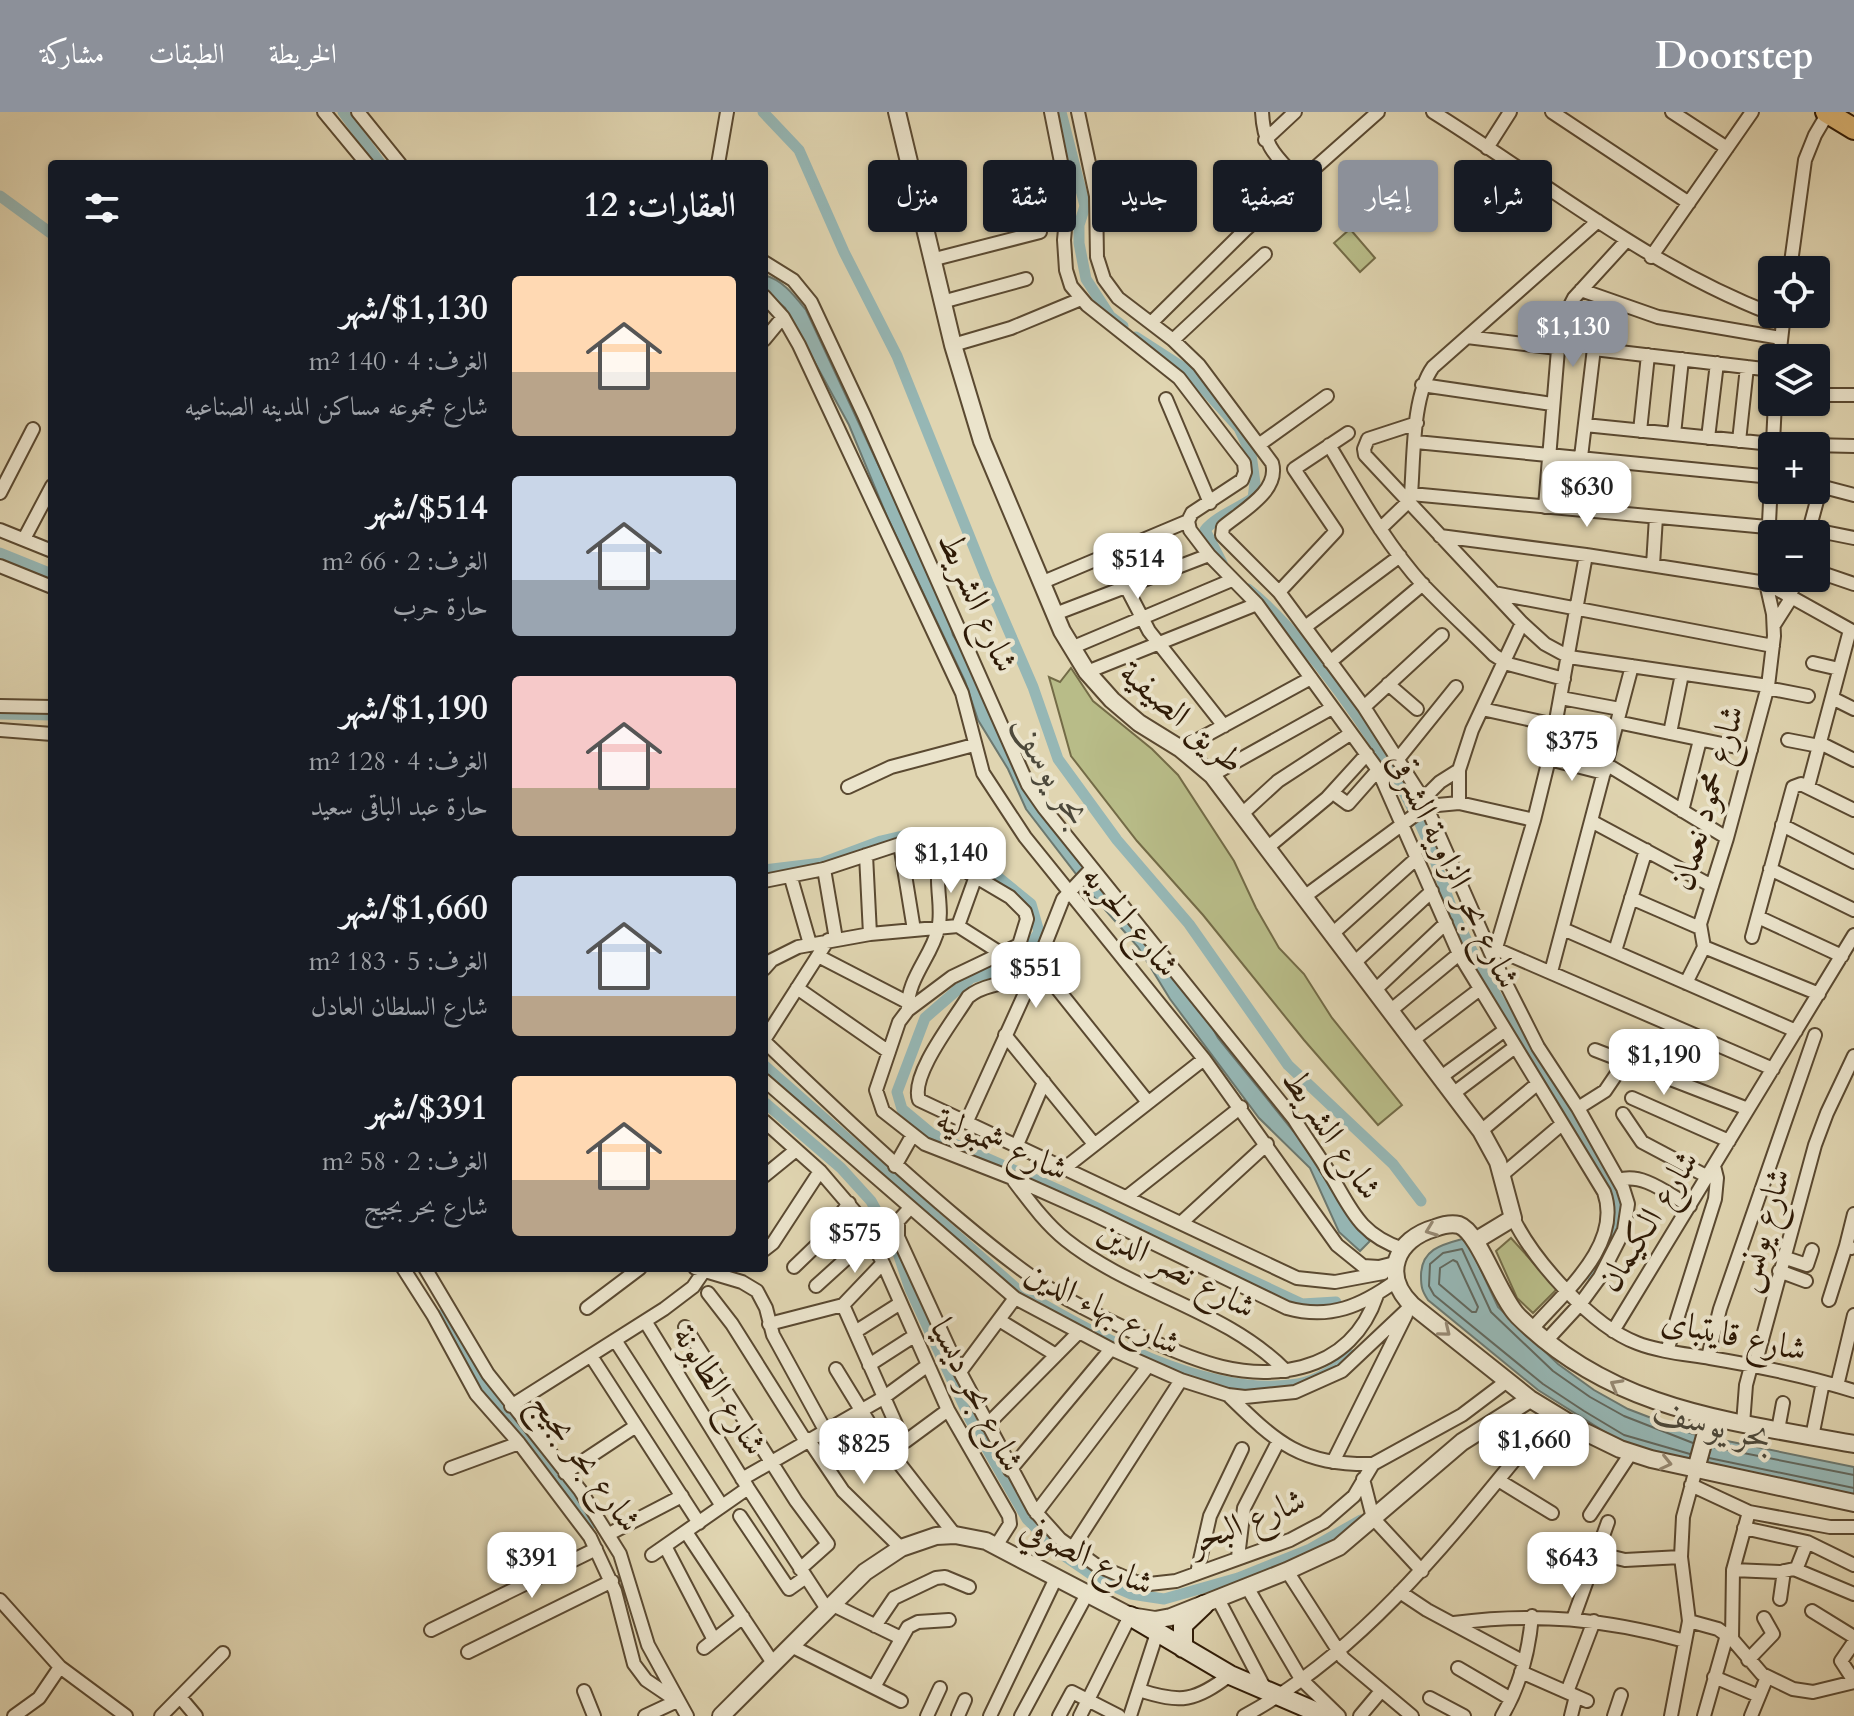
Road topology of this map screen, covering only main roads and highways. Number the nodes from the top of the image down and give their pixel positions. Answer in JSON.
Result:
{"nodes":[{"id":1,"x":1827,"y":113,"type":"edge"},
{"id":2,"x":1854,"y":129,"type":"edge"},
{"id":3,"x":1211,"y":1602,"type":"road end"},
{"id":4,"x":1130,"y":1616,"type":"road end"},
{"id":5,"x":1183,"y":1648,"type":"junction"},
{"id":6,"x":1327,"y":1716,"type":"edge"}],
"edges":[{"from":1,"to":2,"type":"main road"},
{"from":3,"to":5,"type":"main road"},
{"from":4,"to":5,"type":"main road"},
{"from":5,"to":6,"type":"main road"}]}
